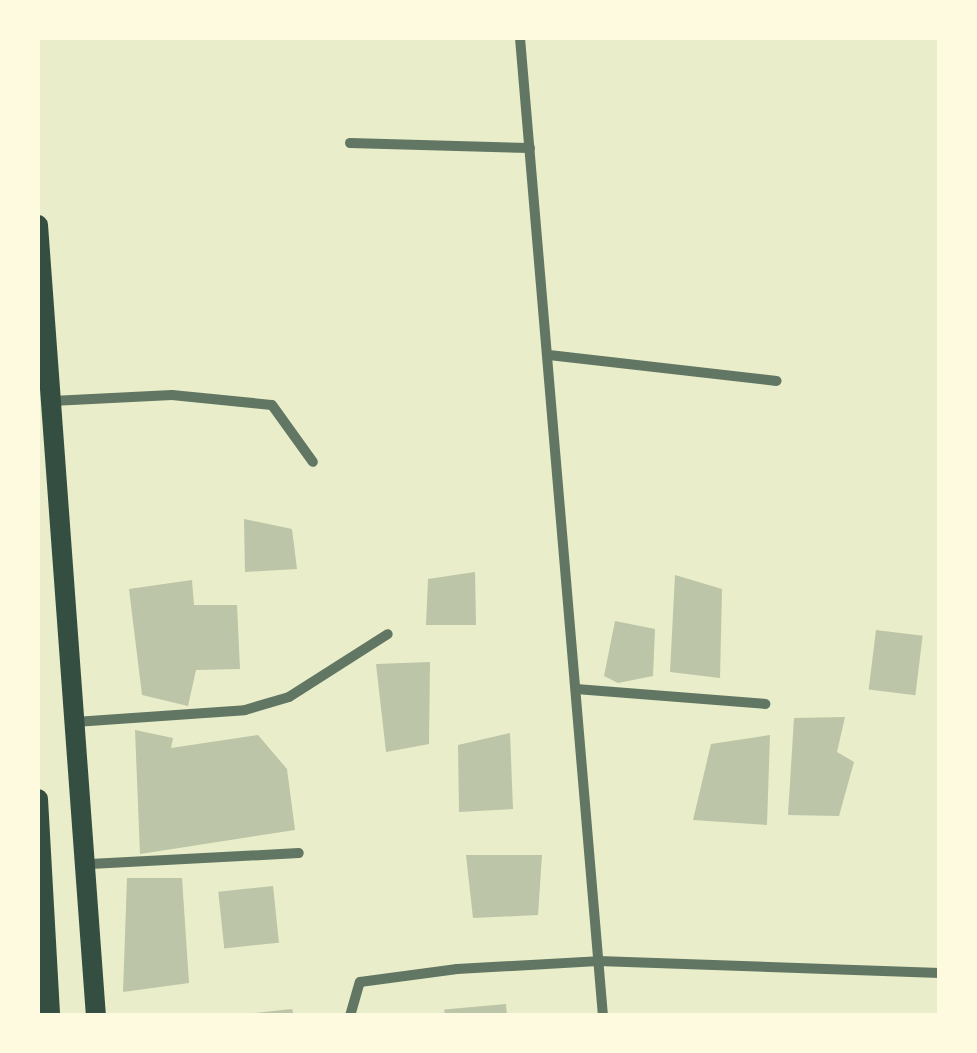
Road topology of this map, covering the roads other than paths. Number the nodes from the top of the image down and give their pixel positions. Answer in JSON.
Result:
{"nodes":[{"id":1,"x":520,"y":38,"type":"edge"},
{"id":2,"x":350,"y":143,"type":"dead end"},
{"id":3,"x":530,"y":148,"type":"junction"},
{"id":4,"x":38,"y":225,"type":"edge"},
{"id":5,"x":549,"y":355,"type":"junction"},
{"id":6,"x":777,"y":381,"type":"dead end"},
{"id":7,"x":52,"y":401,"type":"junction"},
{"id":8,"x":313,"y":462,"type":"dead end"},
{"id":9,"x":388,"y":634,"type":"dead end"},
{"id":10,"x":576,"y":688,"type":"junction"},
{"id":11,"x":764,"y":704,"type":"dead end"},
{"id":12,"x":75,"y":722,"type":"junction"},
{"id":13,"x":38,"y":798,"type":"edge"},
{"id":14,"x":299,"y":853,"type":"dead end"},
{"id":15,"x":90,"y":864,"type":"junction"},
{"id":16,"x":598,"y":962,"type":"junction"},
{"id":17,"x":940,"y":973,"type":"edge"},
{"id":18,"x":50,"y":1016,"type":"edge"},
{"id":19,"x":96,"y":1016,"type":"edge"},
{"id":20,"x":350,"y":1016,"type":"edge"},
{"id":21,"x":603,"y":1016,"type":"edge"}],
"edges":[{"from":1,"to":3,"type":"street"},
{"from":2,"to":3,"type":"street"},
{"from":3,"to":5,"type":"street"},
{"from":4,"to":7,"type":"highway"},
{"from":5,"to":6,"type":"street"},
{"from":5,"to":10,"type":"street"},
{"from":7,"to":8,"type":"street"},
{"from":7,"to":12,"type":"highway"},
{"from":9,"to":12,"type":"street"},
{"from":10,"to":11,"type":"street"},
{"from":10,"to":16,"type":"street"},
{"from":12,"to":15,"type":"highway"},
{"from":13,"to":18,"type":"highway"},
{"from":14,"to":15,"type":"street"},
{"from":15,"to":19,"type":"highway"},
{"from":16,"to":17,"type":"street"},
{"from":16,"to":20,"type":"street"},
{"from":16,"to":21,"type":"street"}]}
